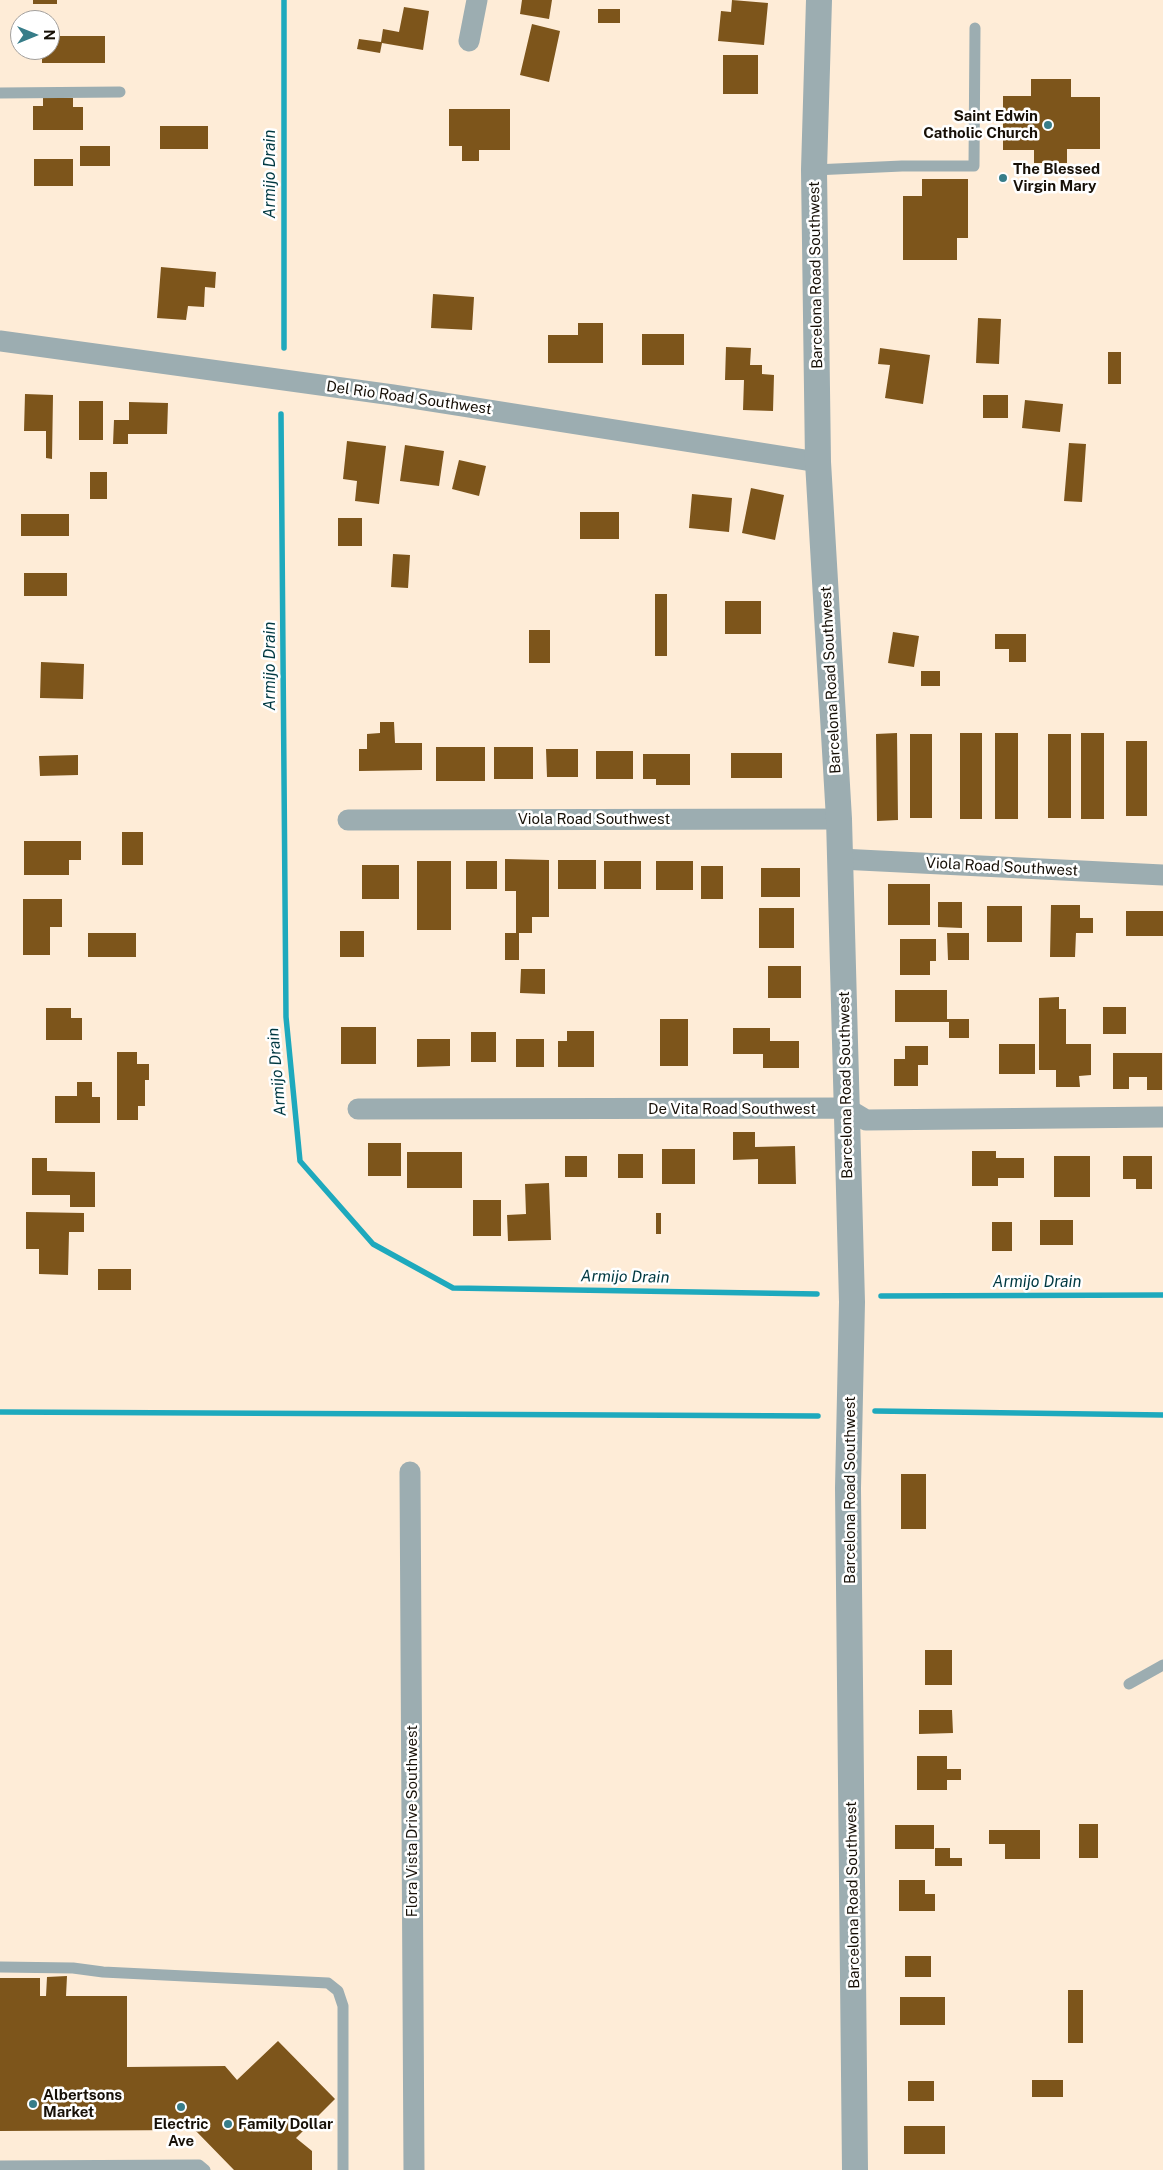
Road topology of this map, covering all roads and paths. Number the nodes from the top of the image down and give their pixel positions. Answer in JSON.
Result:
{"nodes":[{"id":1,"x":477,"y":0,"type":"edge"},
{"id":2,"x":819,"y":0,"type":"edge"},
{"id":3,"x":975,"y":28,"type":"dead end"},
{"id":4,"x":469,"y":41,"type":"dead end"},
{"id":5,"x":0,"y":92,"type":"edge"},
{"id":6,"x":120,"y":92,"type":"dead end"},
{"id":7,"x":814,"y":170,"type":"junction"},
{"id":8,"x":0,"y":341,"type":"edge"},
{"id":9,"x":818,"y":462,"type":"junction"},
{"id":10,"x":839,"y":819,"type":"junction"},
{"id":11,"x":348,"y":820,"type":"dead end"},
{"id":12,"x":840,"y":859,"type":"junction"},
{"id":13,"x":1163,"y":875,"type":"edge"},
{"id":14,"x":846,"y":1108,"type":"junction"},
{"id":15,"x":358,"y":1110,"type":"dead end"},
{"id":16,"x":1163,"y":1117,"type":"edge"},
{"id":17,"x":410,"y":1472,"type":"dead end"},
{"id":18,"x":1163,"y":1665,"type":"edge"},
{"id":19,"x":1129,"y":1684,"type":"dead end"},
{"id":20,"x":0,"y":1967,"type":"edge"},
{"id":21,"x":0,"y":2166,"type":"edge"},
{"id":22,"x":205,"y":2170,"type":"edge"},
{"id":23,"x":343,"y":2170,"type":"edge"},
{"id":24,"x":414,"y":2170,"type":"edge"},
{"id":25,"x":856,"y":2170,"type":"edge"}],
"edges":[{"from":1,"to":4,"type":"street"},
{"from":2,"to":7,"type":"street","name":"Barcelona Road Southwest"},
{"from":3,"to":7,"type":"lane"},
{"from":5,"to":6,"type":"lane"},
{"from":7,"to":9,"type":"street","name":"Barcelona Road Southwest"},
{"from":8,"to":9,"type":"street","name":"Del Rio Road Southwest"},
{"from":9,"to":10,"type":"street","name":"Barcelona Road Southwest"},
{"from":10,"to":11,"type":"street","name":"Viola Road Southwest"},
{"from":10,"to":12,"type":"street","name":"Barcelona Road Southwest"},
{"from":12,"to":13,"type":"street","name":"Viola Road Southwest"},
{"from":12,"to":14,"type":"street","name":"Barcelona Road Southwest"},
{"from":14,"to":15,"type":"street","name":"De Vita Road Southwest"},
{"from":14,"to":16,"type":"street","name":"De Vita Road Southwest"},
{"from":14,"to":25,"type":"street","name":"Barcelona Road Southwest"},
{"from":17,"to":24,"type":"street","name":"Flora Vista Drive Southwest"},
{"from":18,"to":19,"type":"lane"},
{"from":20,"to":23,"type":"lane"},
{"from":21,"to":22,"type":"lane"}]}
